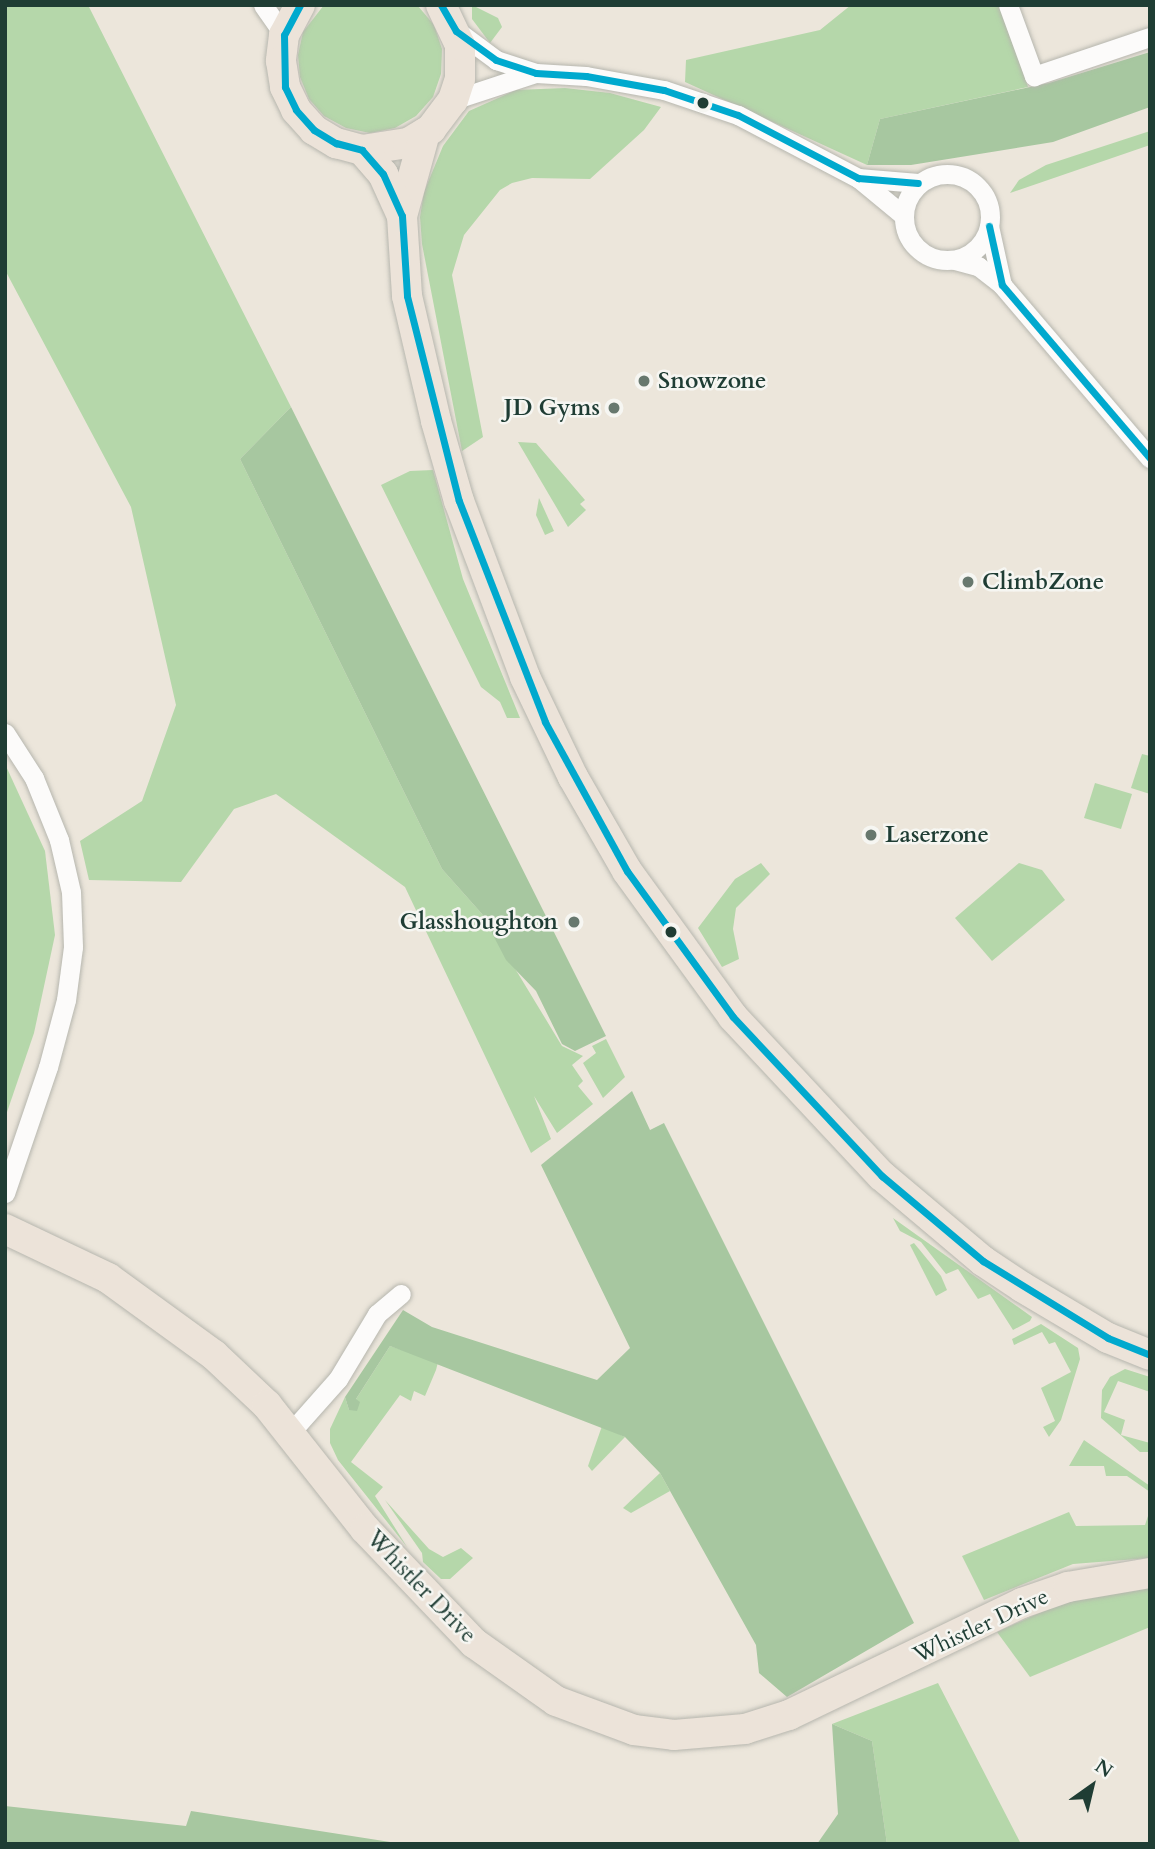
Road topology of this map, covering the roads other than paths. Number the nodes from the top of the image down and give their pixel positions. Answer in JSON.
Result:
{"nodes":[{"id":1,"x":263,"y":5,"type":"edge"},
{"id":2,"x":300,"y":5,"type":"edge"},
{"id":3,"x":1008,"y":5,"type":"edge"},
{"id":4,"x":450,"y":14,"type":"edge"},
{"id":5,"x":284,"y":35,"type":"junction"},
{"id":6,"x":1150,"y":37,"type":"edge"},
{"id":7,"x":536,"y":73,"type":"junction"},
{"id":8,"x":453,"y":100,"type":"junction"},
{"id":9,"x":425,"y":133,"type":"junction"},
{"id":10,"x":362,"y":150,"type":"junction"},
{"id":11,"x":858,"y":178,"type":"junction"},
{"id":12,"x":918,"y":183,"type":"junction"},
{"id":13,"x":903,"y":215,"type":"junction"},
{"id":14,"x":402,"y":216,"type":"junction"},
{"id":15,"x":989,"y":226,"type":"junction"},
{"id":16,"x":955,"y":260,"type":"junction"},
{"id":17,"x":1002,"y":285,"type":"junction"},
{"id":18,"x":1150,"y":458,"type":"edge"},
{"id":19,"x":5,"y":733,"type":"edge"},
{"id":20,"x":5,"y":1193,"type":"edge"},
{"id":21,"x":5,"y":1229,"type":"edge"},
{"id":22,"x":401,"y":1294,"type":"dead end"},
{"id":23,"x":1150,"y":1355,"type":"edge"},
{"id":24,"x":290,"y":1433,"type":"junction"},
{"id":25,"x":1150,"y":1573,"type":"edge"}],
"edges":[{"from":1,"to":5,"type":"street"},
{"from":2,"to":5,"type":"main road"},
{"from":3,"to":6,"type":"street"},
{"from":4,"to":7,"type":"street"},
{"from":4,"to":8,"type":"main road"},
{"from":5,"to":10,"type":"main road"},
{"from":7,"to":8,"type":"street"},
{"from":7,"to":11,"type":"street"},
{"from":8,"to":9,"type":"main road"},
{"from":9,"to":10,"type":"main road"},
{"from":9,"to":14,"type":"main road"},
{"from":10,"to":14,"type":"main road"},
{"from":11,"to":12,"type":"street"},
{"from":11,"to":13,"type":"street"},
{"from":12,"to":13,"type":"street"},
{"from":12,"to":15,"type":"street"},
{"from":13,"to":16,"type":"street"},
{"from":14,"to":23,"type":"main road"},
{"from":15,"to":16,"type":"street"},
{"from":15,"to":17,"type":"street"},
{"from":16,"to":17,"type":"street"},
{"from":17,"to":18,"type":"street"},
{"from":19,"to":20,"type":"street"},
{"from":21,"to":24,"type":"main road","name":"Whistler Drive"},
{"from":22,"to":24,"type":"street"},
{"from":24,"to":25,"type":"main road","name":"Whistler Drive"}]}
